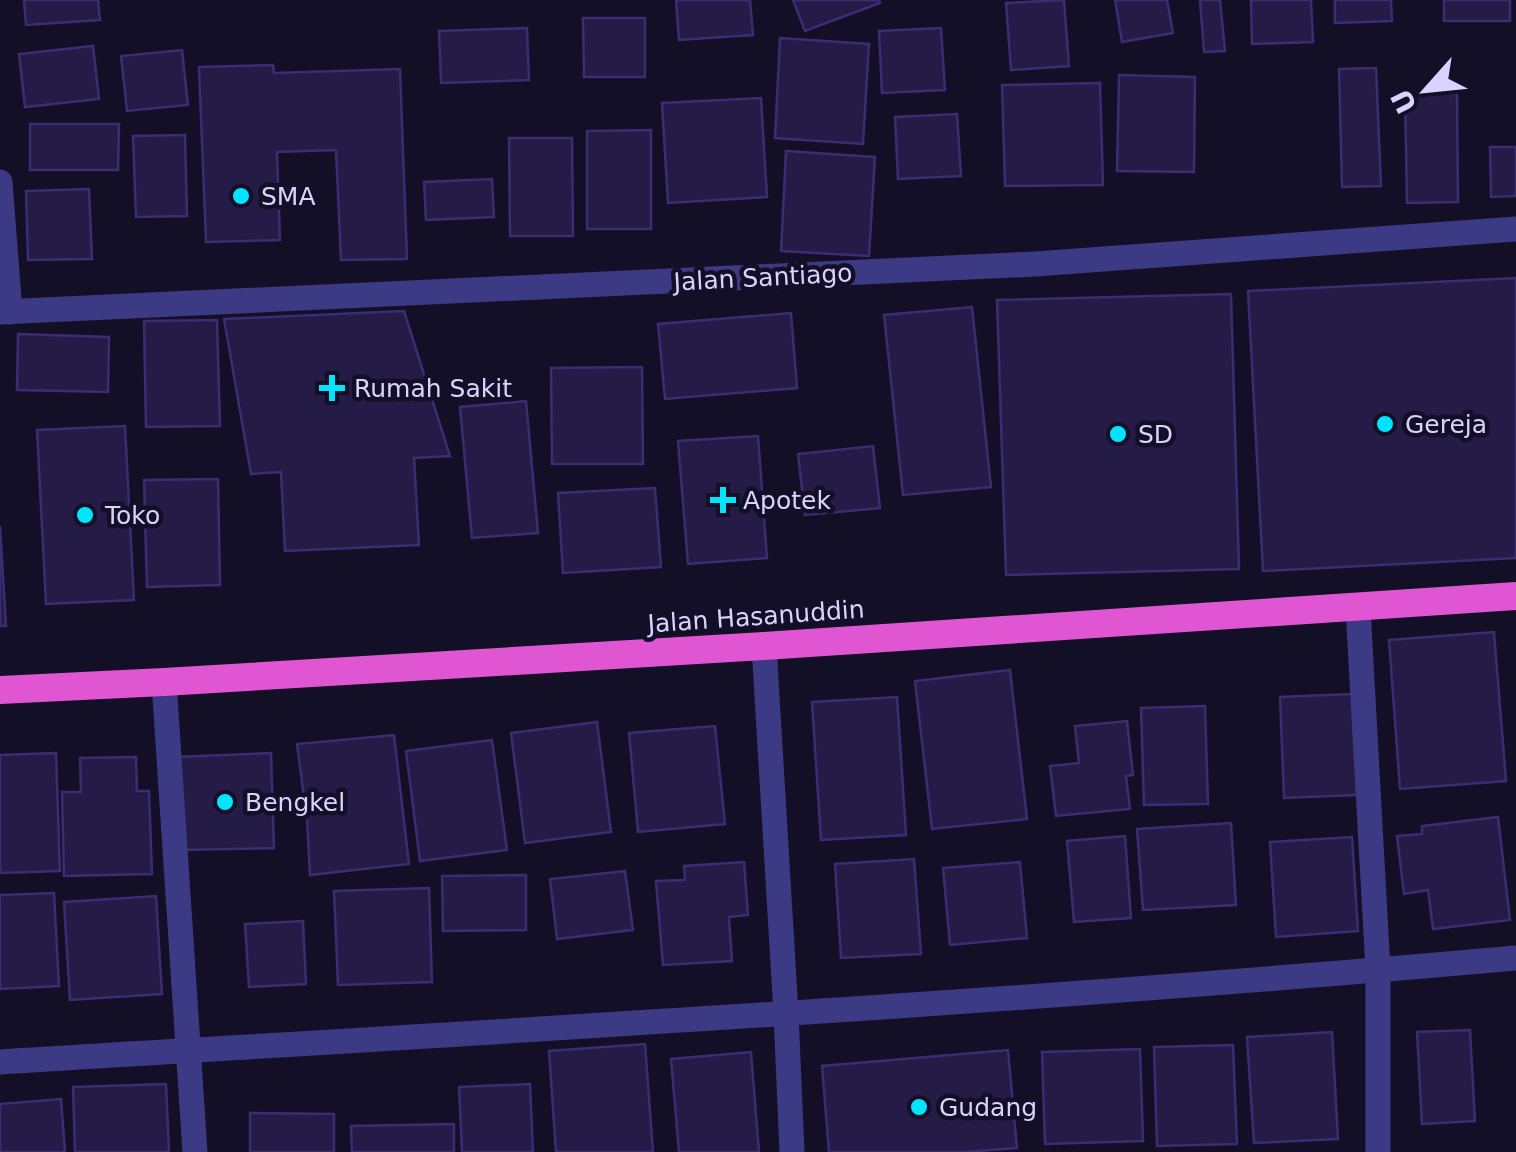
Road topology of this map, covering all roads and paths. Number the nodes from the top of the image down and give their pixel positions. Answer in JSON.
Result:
{"nodes":[{"id":1,"x":0,"y":182,"type":"edge"},
{"id":2,"x":1516,"y":229,"type":"edge"},
{"id":3,"x":5,"y":312,"type":"edge"},
{"id":4,"x":1516,"y":596,"type":"edge"},
{"id":5,"x":1358,"y":608,"type":"junction"},
{"id":6,"x":764,"y":646,"type":"junction"},
{"id":7,"x":164,"y":682,"type":"junction"},
{"id":8,"x":0,"y":690,"type":"edge"},
{"id":9,"x":1516,"y":958,"type":"edge"},
{"id":10,"x":1378,"y":970,"type":"junction"},
{"id":11,"x":786,"y":1013,"type":"junction"},
{"id":12,"x":189,"y":1051,"type":"junction"},
{"id":13,"x":0,"y":1062,"type":"edge"},
{"id":14,"x":195,"y":1152,"type":"edge"},
{"id":15,"x":792,"y":1152,"type":"edge"},
{"id":16,"x":1378,"y":1152,"type":"edge"}],
"edges":[{"from":1,"to":3,"type":"street"},
{"from":2,"to":3,"type":"street","name":"Jalan Santiago"},
{"from":4,"to":5,"type":"highway","name":"Jalan Hasanuddin"},
{"from":5,"to":6,"type":"highway","name":"Jalan Hasanuddin"},
{"from":5,"to":10,"type":"street"},
{"from":6,"to":7,"type":"highway","name":"Jalan Hasanuddin"},
{"from":6,"to":11,"type":"street"},
{"from":7,"to":8,"type":"highway","name":"Jalan Hasanuddin"},
{"from":7,"to":12,"type":"street"},
{"from":9,"to":10,"type":"street"},
{"from":10,"to":11,"type":"street"},
{"from":10,"to":16,"type":"street"},
{"from":11,"to":12,"type":"street"},
{"from":11,"to":15,"type":"street"},
{"from":12,"to":13,"type":"street"},
{"from":12,"to":14,"type":"street"}]}
